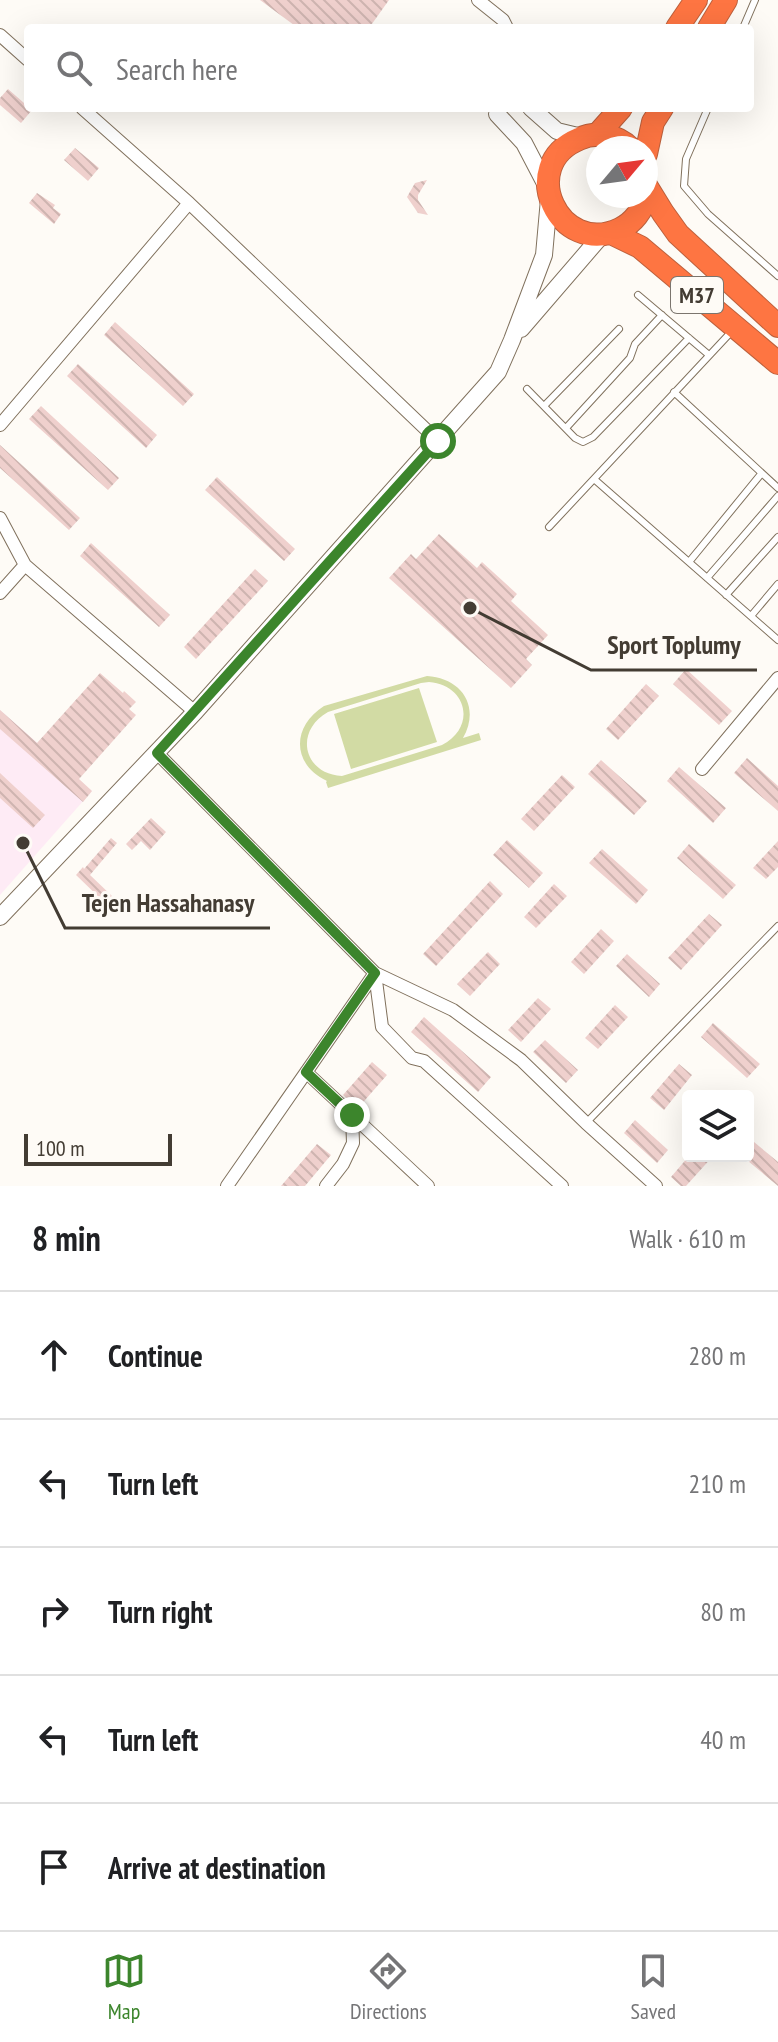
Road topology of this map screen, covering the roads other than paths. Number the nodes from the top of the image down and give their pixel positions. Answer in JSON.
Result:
{"nodes":[{"id":1,"x":478,"y":0,"type":"edge"},
{"id":2,"x":696,"y":0,"type":"edge"},
{"id":3,"x":726,"y":0,"type":"edge"},
{"id":4,"x":755,"y":0,"type":"edge"},
{"id":5,"x":505,"y":24,"type":"edge"},
{"id":6,"x":680,"y":24,"type":"edge"},
{"id":7,"x":711,"y":24,"type":"edge"},
{"id":8,"x":745,"y":24,"type":"edge"},
{"id":9,"x":0,"y":35,"type":"edge"},
{"id":10,"x":24,"y":56,"type":"edge"},
{"id":11,"x":87,"y":112,"type":"edge"},
{"id":12,"x":500,"y":112,"type":"edge"},
{"id":13,"x":536,"y":112,"type":"edge"},
{"id":14,"x":617,"y":112,"type":"edge"},
{"id":15,"x":659,"y":112,"type":"edge"},
{"id":16,"x":706,"y":112,"type":"edge"},
{"id":17,"x":590,"y":136,"type":"joint"},
{"id":18,"x":650,"y":136,"type":"edge"},
{"id":19,"x":586,"y":137,"type":"edge"},
{"id":20,"x":549,"y":194,"type":"junction"},
{"id":21,"x":189,"y":203,"type":"junction"},
{"id":22,"x":658,"y":206,"type":"edge"},
{"id":23,"x":640,"y":208,"type":"edge"},
{"id":24,"x":606,"y":234,"type":"junction"},
{"id":25,"x":778,"y":276,"type":"edge"},
{"id":26,"x":638,"y":295,"type":"dead end"},
{"id":27,"x":662,"y":315,"type":"junction"},
{"id":28,"x":778,"y":326,"type":"edge"},
{"id":29,"x":735,"y":327,"type":"junction"},
{"id":30,"x":619,"y":329,"type":"dead end"},
{"id":31,"x":689,"y":338,"type":"junction"},
{"id":32,"x":512,"y":340,"type":"junction"},
{"id":33,"x":709,"y":355,"type":"junction"},
{"id":34,"x":778,"y":363,"type":"edge"},
{"id":35,"x":527,"y":389,"type":"dead end"},
{"id":36,"x":674,"y":392,"type":"junction"},
{"id":37,"x":544,"y":406,"type":"junction"},
{"id":38,"x":0,"y":425,"type":"edge"},
{"id":39,"x":566,"y":428,"type":"junction"},
{"id":40,"x":438,"y":441,"type":"junction"},
{"id":41,"x":761,"y":474,"type":"junction"},
{"id":42,"x":594,"y":479,"type":"junction"},
{"id":43,"x":778,"y":488,"type":"edge"},
{"id":44,"x":778,"y":496,"type":"edge"},
{"id":45,"x":0,"y":518,"type":"edge"},
{"id":46,"x":549,"y":527,"type":"dead end"},
{"id":47,"x":778,"y":537,"type":"edge"},
{"id":48,"x":689,"y":562,"type":"junction"},
{"id":49,"x":25,"y":565,"type":"junction"},
{"id":50,"x":707,"y":578,"type":"junction"},
{"id":51,"x":778,"y":584,"type":"edge"},
{"id":52,"x":0,"y":593,"type":"edge"},
{"id":53,"x":726,"y":595,"type":"junction"},
{"id":54,"x":751,"y":616,"type":"junction"},
{"id":55,"x":777,"y":636,"type":"edge"},
{"id":56,"x":778,"y":678,"type":"edge"},
{"id":57,"x":195,"y":712,"type":"junction"},
{"id":58,"x":157,"y":753,"type":"junction"},
{"id":59,"x":702,"y":769,"type":"dead end"},
{"id":60,"x":0,"y":917,"type":"edge"},
{"id":61,"x":778,"y":926,"type":"edge"},
{"id":62,"x":375,"y":973,"type":"junction"},
{"id":63,"x":306,"y":1072,"type":"junction"},
{"id":64,"x":352,"y":1115,"type":"junction"},
{"id":65,"x":586,"y":1123,"type":"junction"},
{"id":66,"x":653,"y":1185,"type":"edge"},
{"id":67,"x":227,"y":1186,"type":"edge"},
{"id":68,"x":326,"y":1186,"type":"edge"},
{"id":69,"x":428,"y":1186,"type":"edge"},
{"id":70,"x":562,"y":1186,"type":"edge"}],
"edges":[{"from":1,"to":5,"type":"street"},
{"from":2,"to":6,"type":"highway"},
{"from":3,"to":7,"type":"highway"},
{"from":4,"to":8,"type":"lane"},
{"from":9,"to":10,"type":"street"},
{"from":11,"to":21,"type":"street"},
{"from":12,"to":20,"type":"street"},
{"from":13,"to":17,"type":"street"},
{"from":14,"to":17,"type":"highway"},
{"from":15,"to":18,"type":"highway"},
{"from":16,"to":25,"type":"lane"},
{"from":19,"to":20,"type":"highway"},
{"from":20,"to":24,"type":"highway"},
{"from":20,"to":32,"type":"street"},
{"from":21,"to":38,"type":"street"},
{"from":21,"to":40,"type":"street"},
{"from":22,"to":28,"type":"highway","number":"M37"},
{"from":23,"to":24,"type":"highway"},
{"from":24,"to":29,"type":"highway","number":"M37"},
{"from":24,"to":32,"type":"street"},
{"from":26,"to":27,"type":"lane"},
{"from":27,"to":31,"type":"lane"},
{"from":27,"to":39,"type":"lane"},
{"from":29,"to":33,"type":"lane"},
{"from":29,"to":34,"type":"highway","number":"M37"},
{"from":30,"to":37,"type":"lane"},
{"from":31,"to":33,"type":"lane"},
{"from":31,"to":39,"type":"lane"},
{"from":32,"to":40,"type":"street"},
{"from":33,"to":36,"type":"lane"},
{"from":35,"to":37,"type":"lane"},
{"from":36,"to":41,"type":"lane"},
{"from":36,"to":42,"type":"lane"},
{"from":37,"to":39,"type":"lane"},
{"from":40,"to":57,"type":"street"},
{"from":41,"to":43,"type":"lane"},
{"from":41,"to":48,"type":"lane"},
{"from":42,"to":46,"type":"lane"},
{"from":42,"to":48,"type":"lane"},
{"from":44,"to":50,"type":"lane"},
{"from":45,"to":49,"type":"street"},
{"from":47,"to":53,"type":"lane"},
{"from":48,"to":50,"type":"lane"},
{"from":49,"to":52,"type":"street"},
{"from":49,"to":57,"type":"street"},
{"from":50,"to":53,"type":"lane"},
{"from":51,"to":54,"type":"lane"},
{"from":53,"to":54,"type":"lane"},
{"from":54,"to":55,"type":"lane"},
{"from":56,"to":59,"type":"street"},
{"from":57,"to":58,"type":"street"},
{"from":58,"to":60,"type":"street"},
{"from":58,"to":62,"type":"street"},
{"from":61,"to":65,"type":"lane"},
{"from":62,"to":63,"type":"street"},
{"from":62,"to":65,"type":"street"},
{"from":62,"to":70,"type":"street"},
{"from":63,"to":64,"type":"street"},
{"from":63,"to":67,"type":"street"},
{"from":64,"to":68,"type":"street"},
{"from":64,"to":69,"type":"street"},
{"from":65,"to":66,"type":"street"}]}
